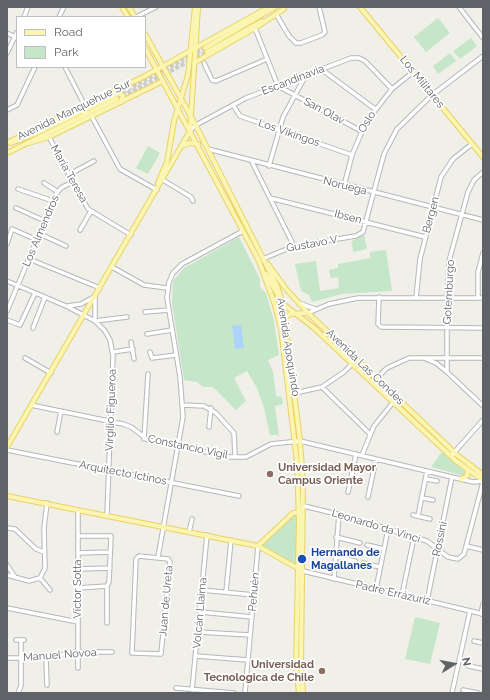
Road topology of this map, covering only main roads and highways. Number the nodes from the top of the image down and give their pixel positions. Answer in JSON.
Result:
{"nodes":[{"id":1,"x":122,"y":7,"type":"edge"},
{"id":2,"x":130,"y":7,"type":"edge"},
{"id":3,"x":195,"y":7,"type":"edge"},
{"id":4,"x":198,"y":7,"type":"edge"},
{"id":5,"x":269,"y":7,"type":"edge"},
{"id":6,"x":275,"y":7,"type":"edge"},
{"id":7,"x":360,"y":7,"type":"edge"},
{"id":8,"x":285,"y":8,"type":"edge"},
{"id":9,"x":127,"y":16,"type":"edge"},
{"id":10,"x":135,"y":16,"type":"edge"},
{"id":11,"x":146,"y":36,"type":"edge"},
{"id":12,"x":146,"y":50,"type":"edge"},
{"id":13,"x":193,"y":50,"type":"junction"},
{"id":14,"x":194,"y":63,"type":"junction"},
{"id":15,"x":163,"y":66,"type":"junction"},
{"id":16,"x":157,"y":70,"type":"junction"},
{"id":17,"x":163,"y":81,"type":"junction"},
{"id":18,"x":118,"y":97,"type":"junction"},
{"id":19,"x":181,"y":98,"type":"junction"},
{"id":20,"x":178,"y":108,"type":"junction"},
{"id":21,"x":192,"y":117,"type":"junction"},
{"id":22,"x":190,"y":131,"type":"junction"},
{"id":23,"x":171,"y":141,"type":"junction"},
{"id":24,"x":29,"y":143,"type":"junction"},
{"id":25,"x":7,"y":144,"type":"edge"},
{"id":26,"x":198,"y":144,"type":"junction"},
{"id":27,"x":183,"y":145,"type":"junction"},
{"id":28,"x":7,"y":153,"type":"edge"},
{"id":29,"x":177,"y":156,"type":"junction"},
{"id":30,"x":483,"y":157,"type":"edge"},
{"id":31,"x":157,"y":190,"type":"junction"},
{"id":32,"x":258,"y":248,"type":"junction"},
{"id":33,"x":259,"y":262,"type":"junction"},
{"id":34,"x":283,"y":304,"type":"junction"},
{"id":35,"x":294,"y":313,"type":"junction"},
{"id":36,"x":308,"y":313,"type":"junction"},
{"id":37,"x":285,"y":318,"type":"junction"},
{"id":38,"x":374,"y":380,"type":"junction"},
{"id":39,"x":298,"y":441,"type":"junction"},
{"id":40,"x":7,"y":448,"type":"edge"},
{"id":41,"x":453,"y":455,"type":"junction"},
{"id":42,"x":468,"y":471,"type":"junction"},
{"id":43,"x":483,"y":475,"type":"edge"},
{"id":44,"x":461,"y":479,"type":"road end"},
{"id":45,"x":483,"y":481,"type":"edge"},
{"id":46,"x":7,"y":496,"type":"edge"},
{"id":47,"x":299,"y":512,"type":"junction"},
{"id":48,"x":304,"y":520,"type":"junction"},
{"id":49,"x":258,"y":546,"type":"junction"},
{"id":50,"x":298,"y":568,"type":"junction"},
{"id":51,"x":303,"y":572,"type":"junction"},
{"id":52,"x":296,"y":654,"type":"junction"},
{"id":53,"x":301,"y":661,"type":"junction"},
{"id":54,"x":298,"y":692,"type":"edge"},
{"id":55,"x":303,"y":693,"type":"edge"}],
"edges":[{"from":1,"to":9,"type":"main road"},
{"from":2,"to":10,"type":"main road"},
{"from":3,"to":13,"type":"main road"},
{"from":4,"to":13,"type":"main road"},
{"from":5,"to":13,"type":"main road","name":"Avenida Manquehue Sur"},
{"from":6,"to":8,"type":"main road"},
{"from":7,"to":30,"type":"main road","name":"Los Militares"},
{"from":8,"to":14,"type":"main road"},
{"from":11,"to":15,"type":"main road","name":"Avenida Apoquindo"},
{"from":12,"to":16,"type":"main road","name":"Avenida Apoquindo"},
{"from":13,"to":14,"type":"main road"},
{"from":13,"to":15,"type":"main road","name":"Avenida Manquehue Sur"},
{"from":13,"to":19,"type":"main road"},
{"from":14,"to":21,"type":"main road"},
{"from":15,"to":16,"type":"main road","name":"Avenida Manquehue Sur"},
{"from":15,"to":19,"type":"main road","name":"Avenida Apoquindo"},
{"from":16,"to":17,"type":"main road","name":"Avenida Apoquindo"},
{"from":16,"to":18,"type":"main road","name":"Avenida Manquehue Sur"},
{"from":17,"to":18,"type":"main road","name":"Avenida Manquehue Sur"},
{"from":17,"to":20,"type":"main road","name":"Avenida Apoquindo"},
{"from":18,"to":24,"type":"main road","name":"Avenida Manquehue Sur"},
{"from":18,"to":24,"type":"main road","name":"Avenida Manquehue Sur"},
{"from":18,"to":25,"type":"main road","name":"Avenida Manquehue Sur"},
{"from":18,"to":25,"type":"main road","name":"Avenida Manquehue Sur"},
{"from":19,"to":20,"type":"main road"},
{"from":19,"to":21,"type":"main road","name":"Avenida Apoquindo"},
{"from":20,"to":22,"type":"main road","name":"Avenida Apoquindo"},
{"from":20,"to":23,"type":"main road"},
{"from":21,"to":22,"type":"main road"},
{"from":21,"to":32,"type":"main road","name":"Avenida Apoquindo"},
{"from":22,"to":26,"type":"main road","name":"Avenida Apoquindo"},
{"from":22,"to":27,"type":"main road"},
{"from":23,"to":29,"type":"main road"},
{"from":23,"to":31,"type":"main road"},
{"from":24,"to":28,"type":"main road","name":"Avenida Manquehue Sur"},
{"from":26,"to":27,"type":"main road"},
{"from":26,"to":33,"type":"main road","name":"Avenida Apoquindo"},
{"from":27,"to":29,"type":"main road"},
{"from":29,"to":31,"type":"main road"},
{"from":31,"to":40,"type":"main road"},
{"from":32,"to":34,"type":"main road","name":"Avenida Apoquindo"},
{"from":32,"to":36,"type":"main road","name":"Avenida Las Condes"},
{"from":33,"to":34,"type":"main road","name":"Avenida Las Condes"},
{"from":33,"to":39,"type":"main road","name":"Avenida Apoquindo"},
{"from":34,"to":35,"type":"main road","name":"Avenida Las Condes"},
{"from":34,"to":37,"type":"main road","name":"Avenida Apoquindo"},
{"from":35,"to":36,"type":"main road"},
{"from":35,"to":37,"type":"main road"},
{"from":35,"to":38,"type":"main road","name":"Avenida Las Condes"},
{"from":36,"to":38,"type":"main road","name":"Avenida Las Condes"},
{"from":37,"to":39,"type":"main road","name":"Avenida Apoquindo"},
{"from":38,"to":41,"type":"main road","name":"Avenida Las Condes"},
{"from":39,"to":47,"type":"main road","name":"Avenida Apoquindo"},
{"from":39,"to":48,"type":"main road","name":"Avenida Apoquindo"},
{"from":41,"to":42,"type":"main road","name":"Avenida Las Condes"},
{"from":41,"to":43,"type":"main road","name":"Avenida Las Condes"},
{"from":42,"to":44,"type":"main road"},
{"from":42,"to":45,"type":"main road","name":"Avenida Las Condes"},
{"from":46,"to":49,"type":"main road"},
{"from":47,"to":48,"type":"main road"},
{"from":47,"to":49,"type":"main road"},
{"from":47,"to":50,"type":"main road","name":"Avenida Apoquindo"},
{"from":48,"to":51,"type":"main road","name":"Avenida Apoquindo"},
{"from":49,"to":50,"type":"main road"},
{"from":50,"to":51,"type":"main road"},
{"from":50,"to":52,"type":"main road","name":"Avenida Apoquindo"},
{"from":51,"to":53,"type":"main road","name":"Avenida Apoquindo"},
{"from":52,"to":53,"type":"main road"},
{"from":52,"to":54,"type":"main road","name":"Avenida Apoquindo"},
{"from":53,"to":55,"type":"main road","name":"Avenida Apoquindo"}]}
